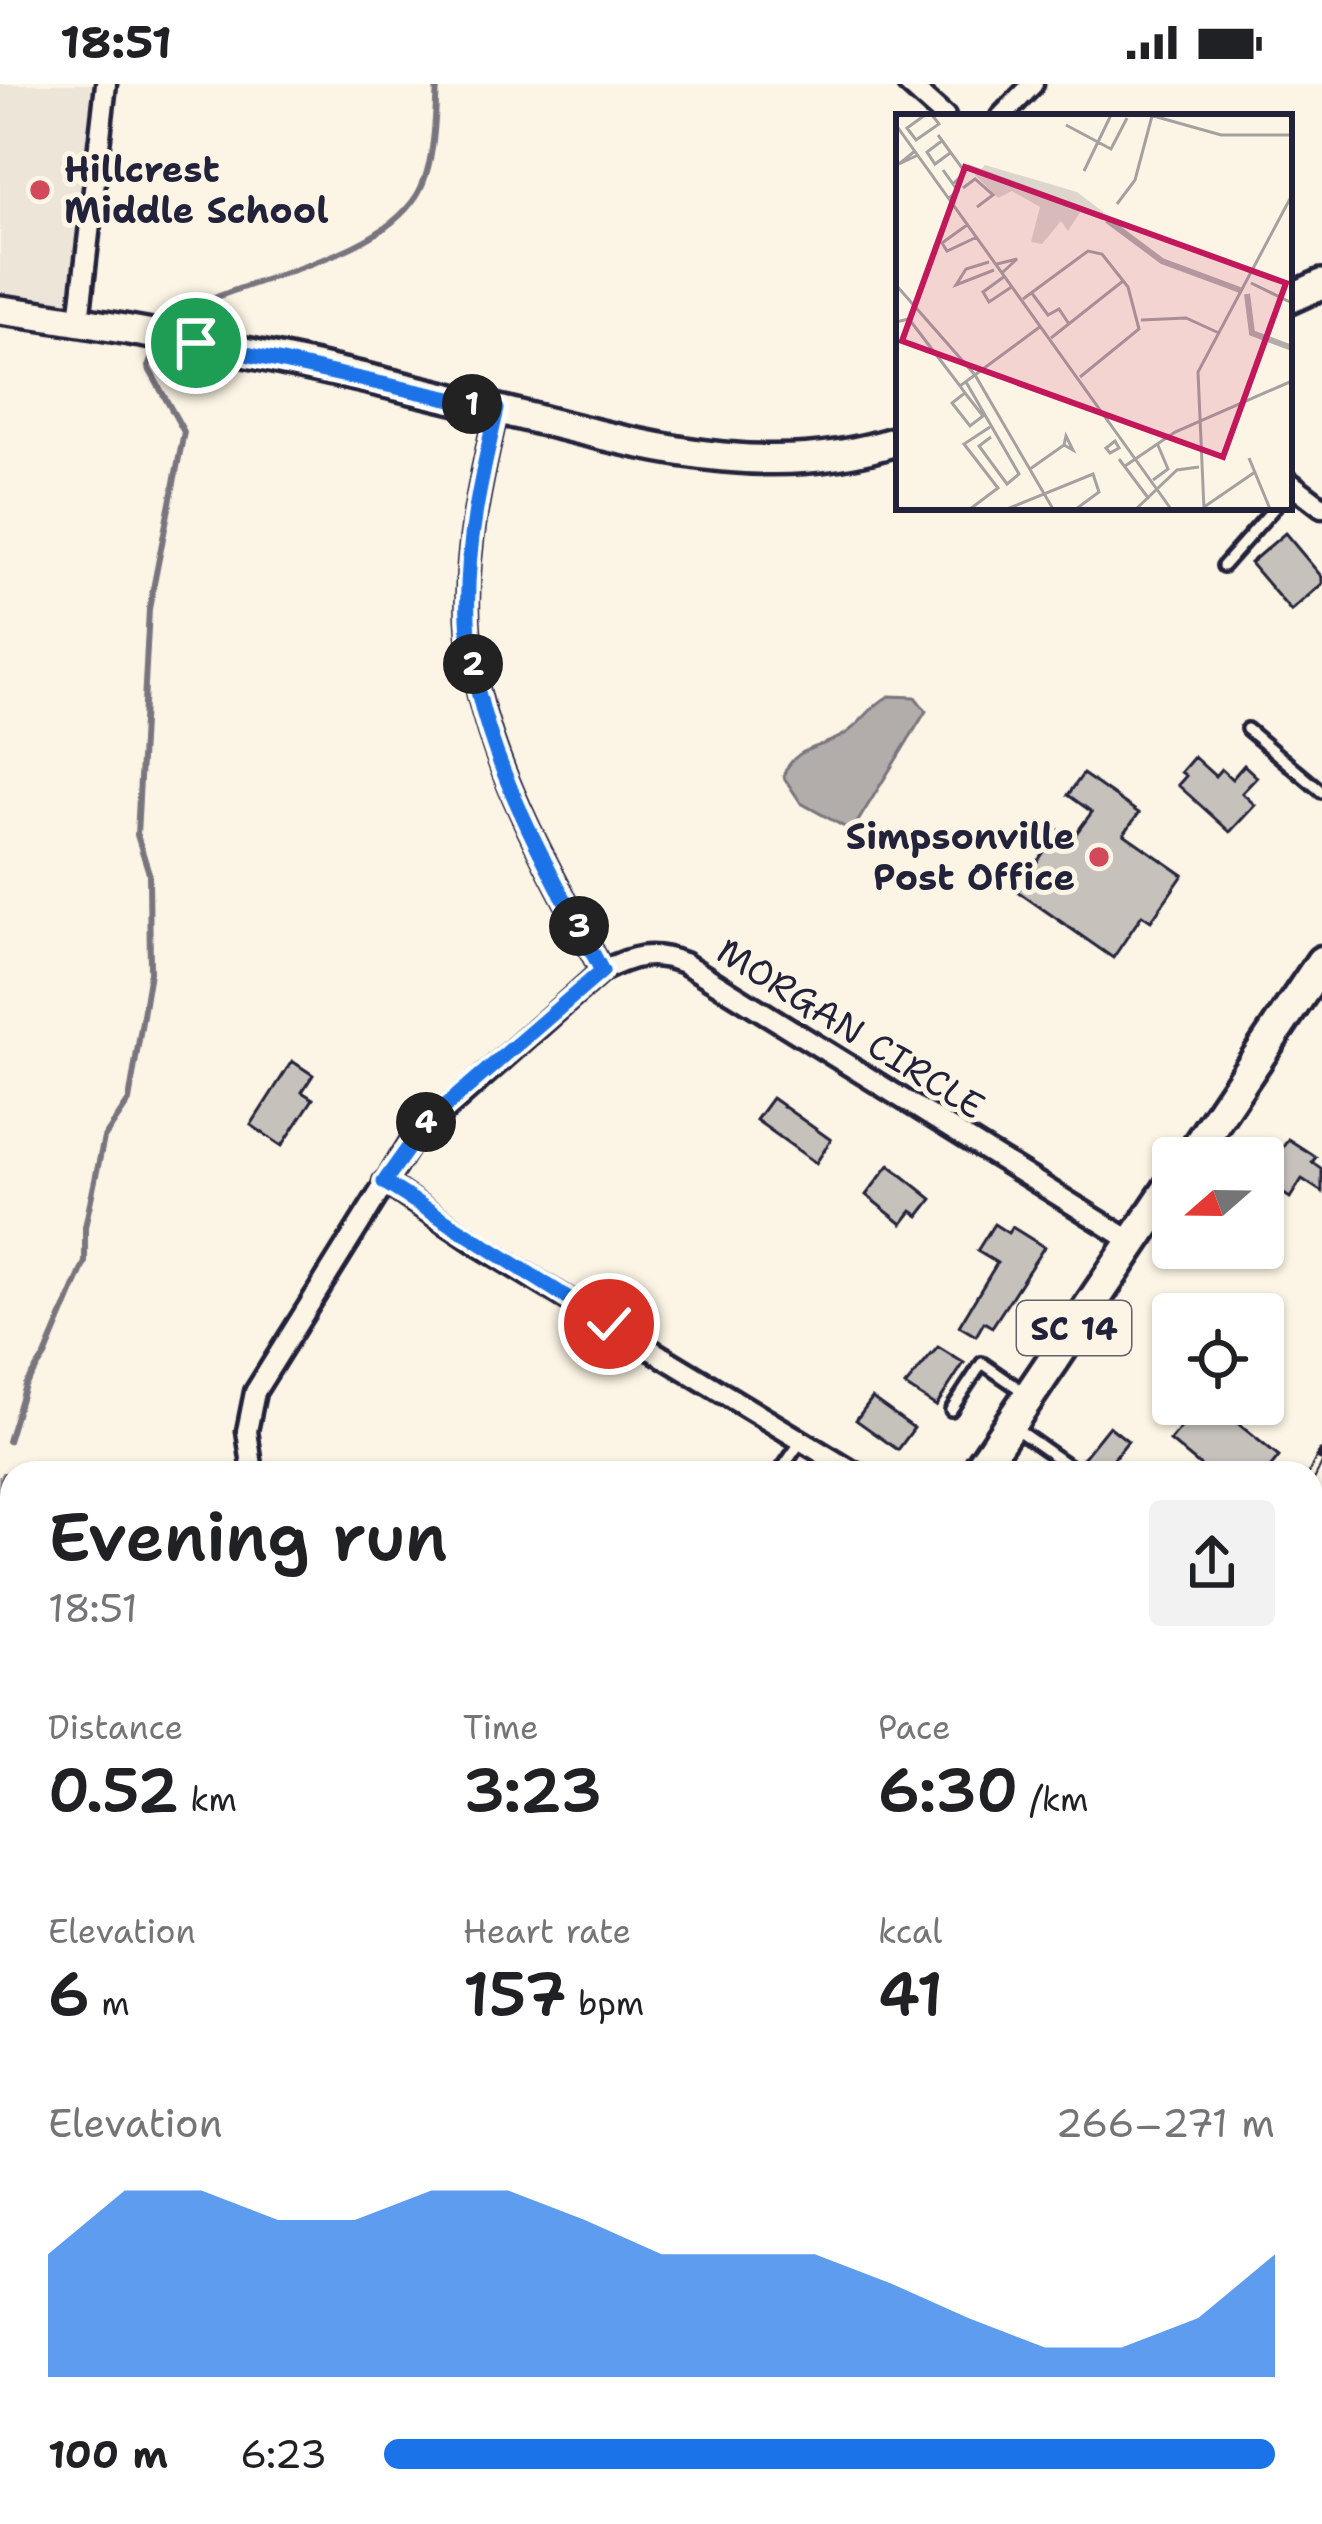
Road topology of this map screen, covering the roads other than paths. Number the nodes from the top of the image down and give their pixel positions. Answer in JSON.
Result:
{"nodes":[{"id":1,"x":106,"y":84,"type":"edge"},
{"id":2,"x":908,"y":84,"type":"edge"},
{"id":3,"x":1033,"y":84,"type":"edge"},
{"id":4,"x":942,"y":114,"type":"edge"},
{"id":5,"x":1004,"y":114,"type":"edge"},
{"id":6,"x":1322,"y":284,"type":"edge"},
{"id":7,"x":1292,"y":298,"type":"edge"},
{"id":8,"x":0,"y":310,"type":"edge"},
{"id":9,"x":79,"y":321,"type":"junction"},
{"id":10,"x":497,"y":409,"type":"junction"},
{"id":11,"x":896,"y":441,"type":"edge"},
{"id":12,"x":1292,"y":487,"type":"edge"},
{"id":13,"x":1322,"y":507,"type":"edge"},
{"id":14,"x":1272,"y":510,"type":"edge"},
{"id":15,"x":1223,"y":566,"type":"dead end"},
{"id":16,"x":1246,"y":729,"type":"dead end"},
{"id":17,"x":1322,"y":792,"type":"edge"},
{"id":18,"x":1322,"y":962,"type":"edge"},
{"id":19,"x":602,"y":971,"type":"junction"},
{"id":20,"x":1312,"y":998,"type":"edge"},
{"id":21,"x":1206,"y":1137,"type":"edge"},
{"id":22,"x":384,"y":1182,"type":"junction"},
{"id":23,"x":1152,"y":1213,"type":"edge"},
{"id":24,"x":1132,"y":1241,"type":"junction"},
{"id":25,"x":1028,"y":1395,"type":"junction"},
{"id":26,"x":951,"y":1410,"type":"dead end"},
{"id":27,"x":1009,"y":1424,"type":"junction"},
{"id":28,"x":802,"y":1440,"type":"junction"},
{"id":29,"x":252,"y":1461,"type":"edge"},
{"id":30,"x":787,"y":1461,"type":"edge"},
{"id":31,"x":836,"y":1461,"type":"edge"},
{"id":32,"x":985,"y":1461,"type":"edge"},
{"id":33,"x":1062,"y":1461,"type":"edge"}],
"edges":[{"from":1,"to":9,"type":"street"},
{"from":2,"to":4,"type":"street"},
{"from":3,"to":5,"type":"street"},
{"from":6,"to":7,"type":"street"},
{"from":8,"to":9,"type":"street"},
{"from":9,"to":10,"type":"street"},
{"from":10,"to":11,"type":"street"},
{"from":10,"to":19,"type":"street"},
{"from":12,"to":13,"type":"street"},
{"from":14,"to":15,"type":"lane"},
{"from":16,"to":17,"type":"lane"},
{"from":18,"to":20,"type":"main road"},
{"from":19,"to":22,"type":"street","name":"MORGAN CIRCLE"},
{"from":19,"to":24,"type":"street","name":"MORGAN CIRCLE"},
{"from":20,"to":21,"type":"main road"},
{"from":22,"to":28,"type":"street"},
{"from":22,"to":29,"type":"street","name":"MORGAN CIRCLE"},
{"from":23,"to":24,"type":"main road","number":"SC 14"},
{"from":24,"to":25,"type":"main road","number":"SC 14"},
{"from":25,"to":26,"type":"lane"},
{"from":25,"to":27,"type":"main road","number":"SC 14"},
{"from":27,"to":32,"type":"main road","number":"SC 14"},
{"from":27,"to":33,"type":"lane"},
{"from":28,"to":30,"type":"lane"},
{"from":28,"to":31,"type":"street"}]}
